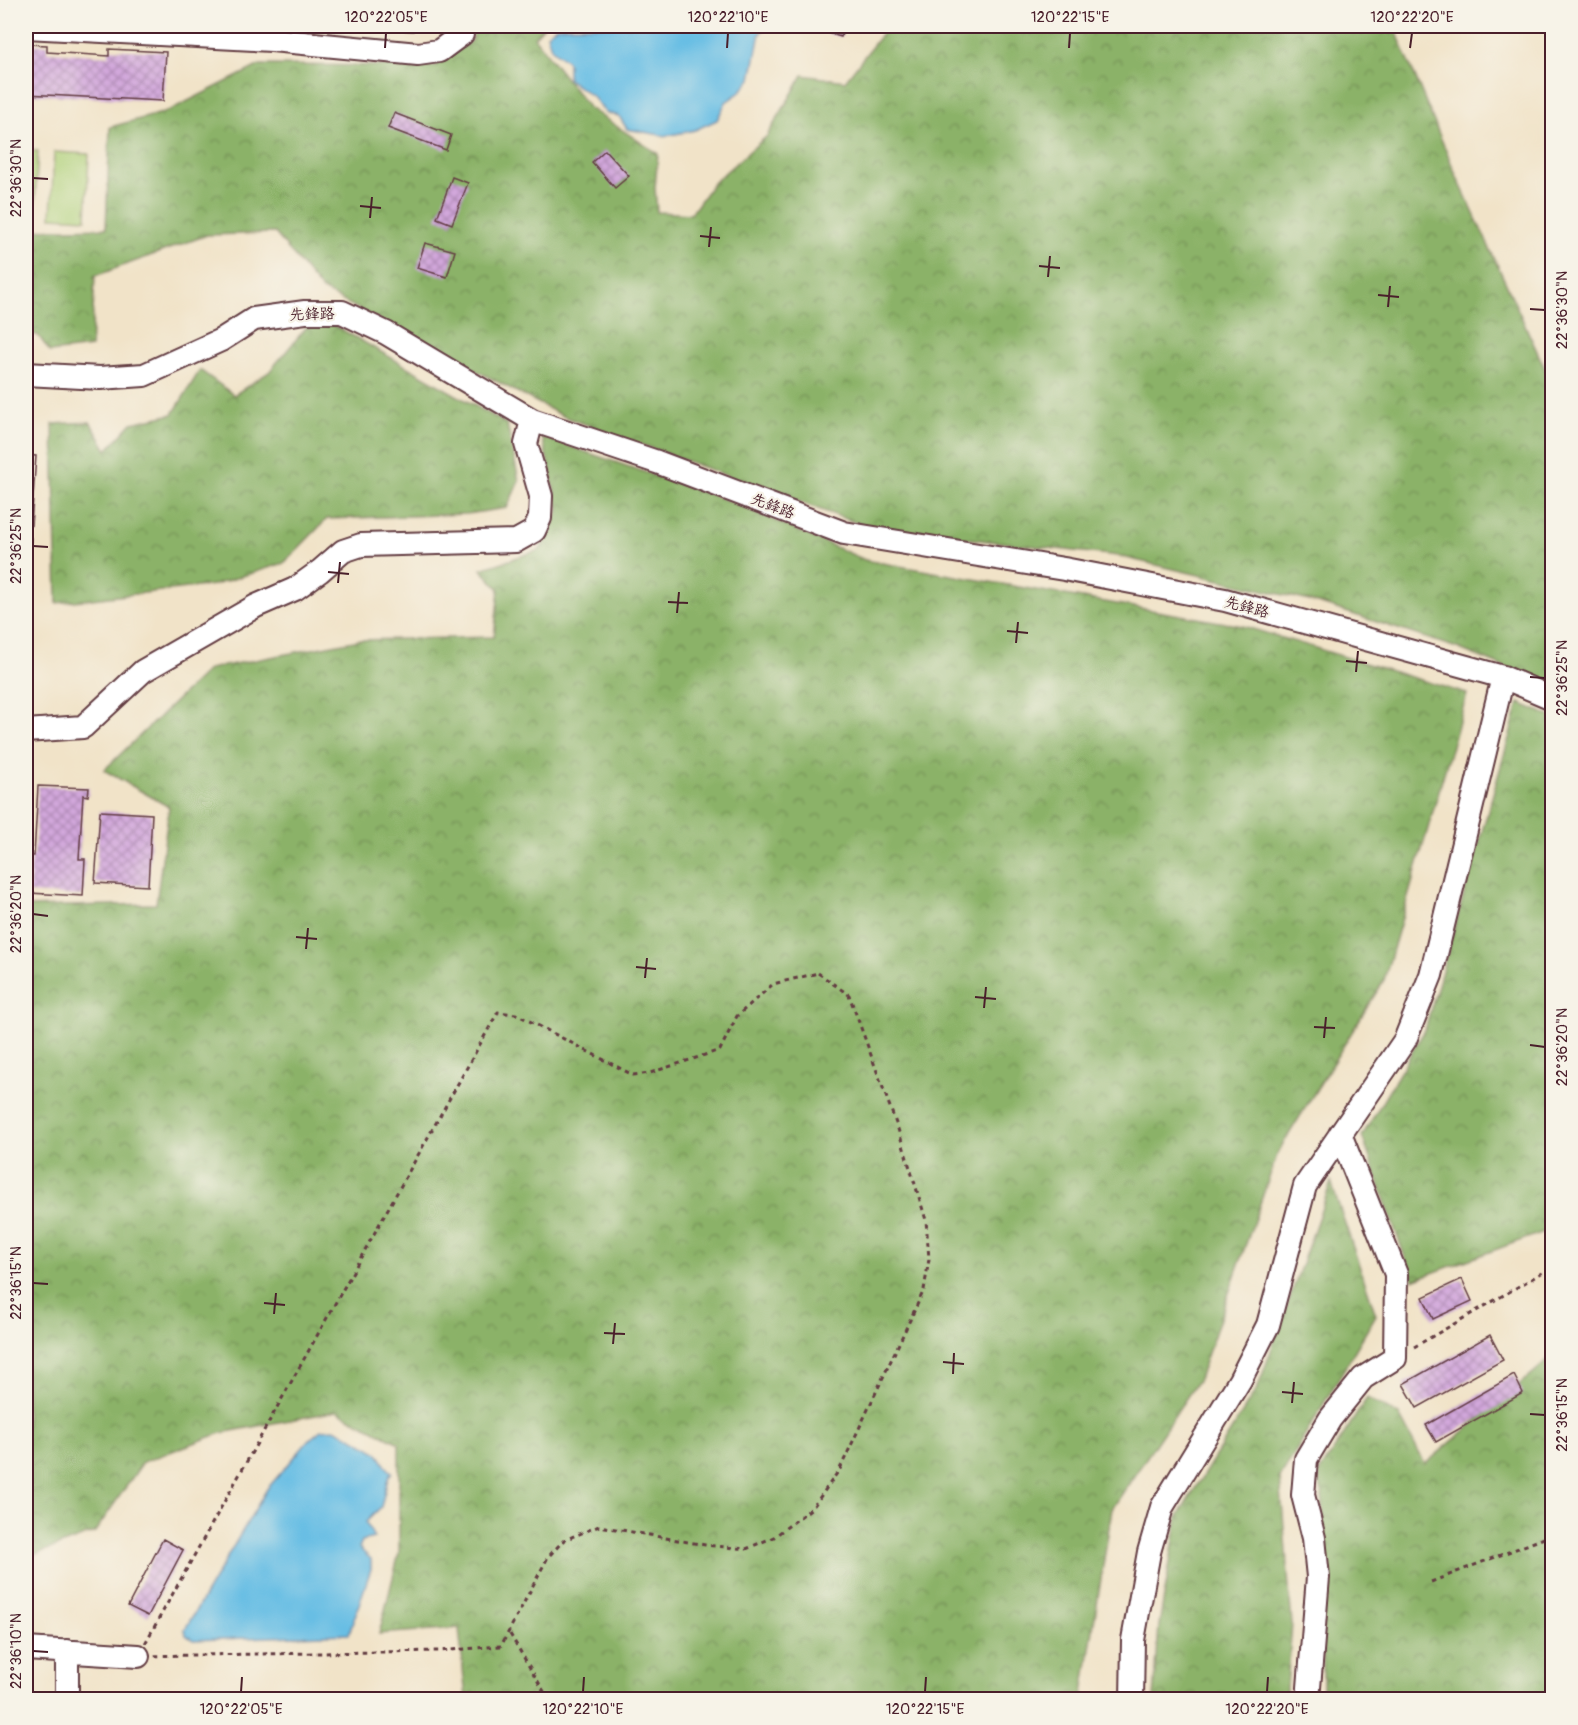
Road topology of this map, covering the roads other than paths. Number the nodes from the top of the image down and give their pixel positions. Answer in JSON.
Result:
{"nodes":[{"id":1,"x":462,"y":26,"type":"edge"},
{"id":2,"x":26,"y":27,"type":"edge"},
{"id":3,"x":272,"y":33,"type":"edge"},
{"id":4,"x":26,"y":374,"type":"edge"},
{"id":5,"x":532,"y":420,"type":"junction"},
{"id":6,"x":1503,"y":677,"type":"junction"},
{"id":7,"x":1552,"y":698,"type":"edge"},
{"id":8,"x":26,"y":731,"type":"edge"},
{"id":9,"x":1341,"y":1134,"type":"junction"},
{"id":10,"x":26,"y":1649,"type":"edge"},
{"id":11,"x":67,"y":1651,"type":"junction"},
{"id":12,"x":138,"y":1656,"type":"road end"},
{"id":13,"x":67,"y":1700,"type":"edge"},
{"id":14,"x":1132,"y":1700,"type":"edge"},
{"id":15,"x":1308,"y":1700,"type":"edge"}],
"edges":[{"from":1,"to":3,"type":"street"},
{"from":2,"to":3,"type":"street"},
{"from":4,"to":5,"type":"street","name":"先鋒路"},
{"from":5,"to":6,"type":"street","name":"先鋒路"},
{"from":5,"to":8,"type":"street"},
{"from":6,"to":7,"type":"street","name":"先鋒路"},
{"from":6,"to":9,"type":"street"},
{"from":9,"to":14,"type":"street"},
{"from":9,"to":15,"type":"street"},
{"from":10,"to":11,"type":"street"},
{"from":11,"to":12,"type":"street"},
{"from":11,"to":13,"type":"street"}]}
